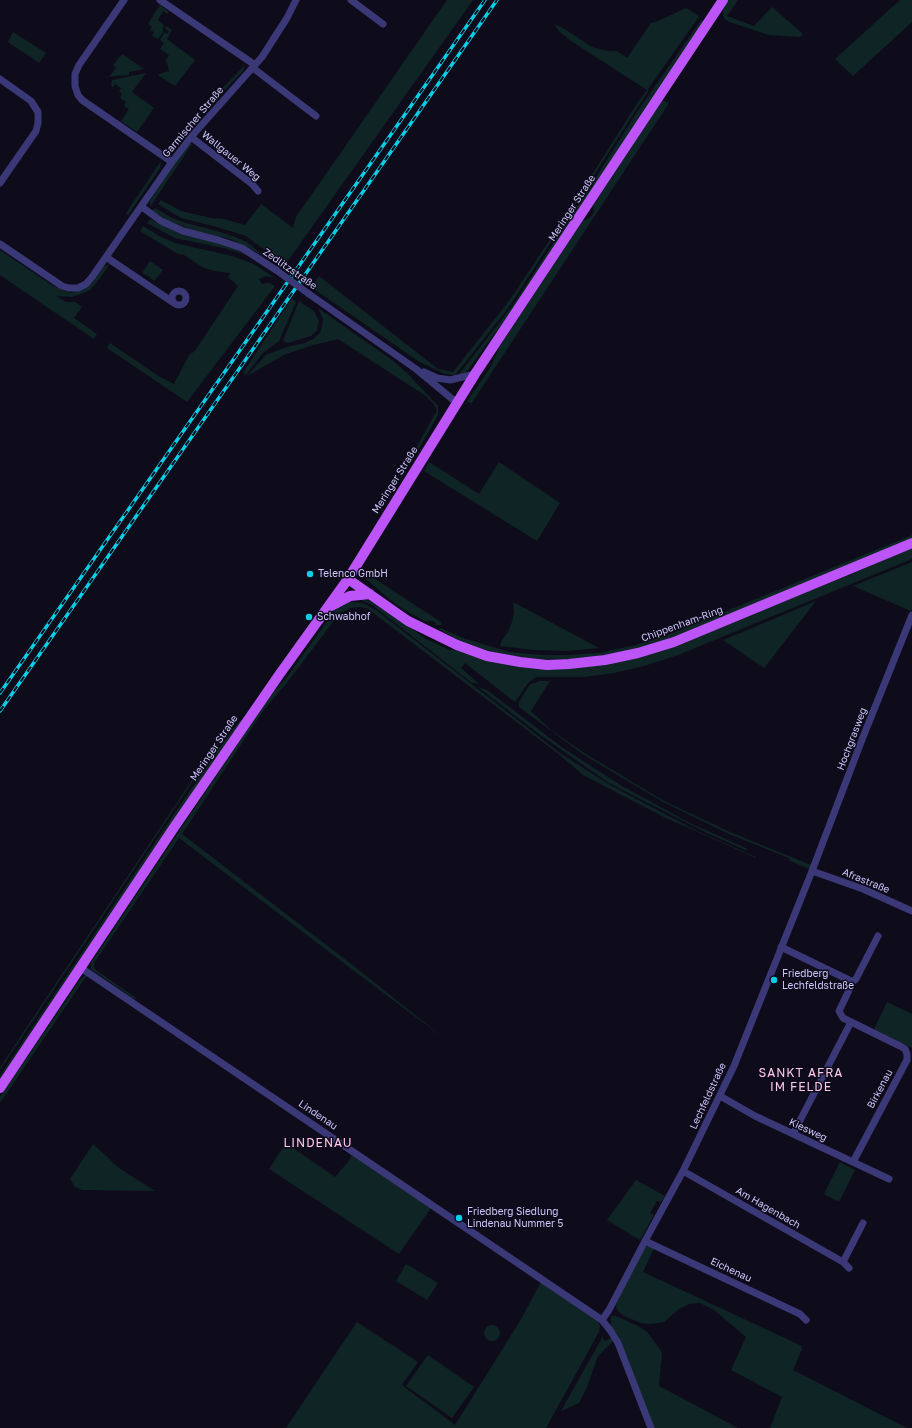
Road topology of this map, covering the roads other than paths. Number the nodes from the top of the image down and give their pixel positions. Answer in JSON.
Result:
{"nodes":[{"id":1,"x":124,"y":0,"type":"edge"},
{"id":2,"x":160,"y":0,"type":"edge"},
{"id":3,"x":296,"y":0,"type":"edge"},
{"id":4,"x":351,"y":0,"type":"edge"},
{"id":5,"x":724,"y":0,"type":"edge"},
{"id":6,"x":383,"y":24,"type":"dead end"},
{"id":7,"x":254,"y":67,"type":"junction"},
{"id":8,"x":0,"y":79,"type":"edge"},
{"id":9,"x":316,"y":116,"type":"dead end"},
{"id":10,"x":191,"y":137,"type":"junction"},
{"id":11,"x":172,"y":162,"type":"junction"},
{"id":12,"x":0,"y":183,"type":"edge"},
{"id":13,"x":258,"y":191,"type":"dead end"},
{"id":14,"x":142,"y":207,"type":"junction"},
{"id":15,"x":0,"y":244,"type":"edge"},
{"id":16,"x":106,"y":257,"type":"junction"},
{"id":17,"x":174,"y":303,"type":"dead end"},
{"id":18,"x":416,"y":369,"type":"junction"},
{"id":19,"x":475,"y":374,"type":"junction"},
{"id":20,"x":457,"y":403,"type":"junction"},
{"id":21,"x":912,"y":543,"type":"edge"},
{"id":22,"x":348,"y":579,"type":"junction"},
{"id":23,"x":370,"y":594,"type":"junction"},
{"id":24,"x":328,"y":608,"type":"junction"},
{"id":25,"x":912,"y":615,"type":"edge"},
{"id":26,"x":812,"y":871,"type":"junction"},
{"id":27,"x":912,"y":911,"type":"edge"},
{"id":28,"x":878,"y":936,"type":"dead end"},
{"id":29,"x":781,"y":947,"type":"junction"},
{"id":30,"x":81,"y":968,"type":"junction"},
{"id":31,"x":852,"y":982,"type":"junction"},
{"id":32,"x":851,"y":1022,"type":"junction"},
{"id":33,"x":0,"y":1088,"type":"edge"},
{"id":34,"x":720,"y":1096,"type":"junction"},
{"id":35,"x":793,"y":1134,"type":"junction"},
{"id":36,"x":853,"y":1162,"type":"junction"},
{"id":37,"x":683,"y":1171,"type":"junction"},
{"id":38,"x":889,"y":1179,"type":"dead end"},
{"id":39,"x":863,"y":1223,"type":"dead end"},
{"id":40,"x":645,"y":1241,"type":"junction"},
{"id":41,"x":602,"y":1320,"type":"junction"},
{"id":42,"x":806,"y":1320,"type":"dead end"},
{"id":43,"x":651,"y":1428,"type":"edge"}],
"edges":[{"from":1,"to":11,"type":"street"},
{"from":2,"to":7,"type":"street"},
{"from":3,"to":7,"type":"street","name":"Garmischer Straße"},
{"from":4,"to":6,"type":"street"},
{"from":5,"to":19,"type":"main road","name":"Meringer Straße"},
{"from":7,"to":9,"type":"street"},
{"from":7,"to":10,"type":"street","name":"Garmischer Straße"},
{"from":8,"to":12,"type":"street"},
{"from":10,"to":11,"type":"street","name":"Garmischer Straße"},
{"from":10,"to":13,"type":"street","name":"Wallgauer Weg"},
{"from":11,"to":14,"type":"street","name":"Garmischer Straße"},
{"from":14,"to":16,"type":"street","name":"Garmischer Straße"},
{"from":14,"to":18,"type":"street","name":"Zedlitzstraße","bridge":true},
{"from":15,"to":16,"type":"street","name":"Garmischer Straße"},
{"from":16,"to":17,"type":"street"},
{"from":18,"to":19,"type":"street","name":"Zedlitzstraße"},
{"from":18,"to":20,"type":"street","name":"Zedlitzstraße"},
{"from":19,"to":20,"type":"main road","name":"Meringer Straße"},
{"from":20,"to":22,"type":"main road","name":"Meringer Straße"},
{"from":21,"to":23,"type":"main road","name":"Chippenham-Ring"},
{"from":22,"to":23,"type":"main road","name":"Chippenham-Ring"},
{"from":22,"to":24,"type":"main road","name":"Meringer Straße"},
{"from":23,"to":24,"type":"main road"},
{"from":24,"to":30,"type":"main road","name":"Meringer Straße"},
{"from":25,"to":26,"type":"street","name":"Hochgrasweg"},
{"from":26,"to":27,"type":"street","name":"Afrastraße"},
{"from":26,"to":29,"type":"street","name":"Lechfeldstraße"},
{"from":28,"to":31,"type":"street"},
{"from":29,"to":31,"type":"street"},
{"from":29,"to":34,"type":"street","name":"Lechfeldstraße"},
{"from":30,"to":33,"type":"main road","name":"Meringer Straße"},
{"from":30,"to":41,"type":"street","name":"Lindenau"},
{"from":31,"to":32,"type":"street"},
{"from":32,"to":35,"type":"street"},
{"from":32,"to":36,"type":"street","name":"Birkenau"},
{"from":34,"to":35,"type":"street","name":"Kiesweg"},
{"from":34,"to":37,"type":"street","name":"Lechfeldstraße"},
{"from":35,"to":36,"type":"street","name":"Kiesweg"},
{"from":36,"to":38,"type":"street","name":"Kiesweg"},
{"from":37,"to":39,"type":"street","name":"Am Hagenbach"},
{"from":37,"to":40,"type":"street","name":"Lechfeldstraße"},
{"from":40,"to":41,"type":"street","name":"Lechfeldstraße"},
{"from":40,"to":42,"type":"street","name":"Eichenau"},
{"from":41,"to":43,"type":"street","name":"Lindenau"}]}
